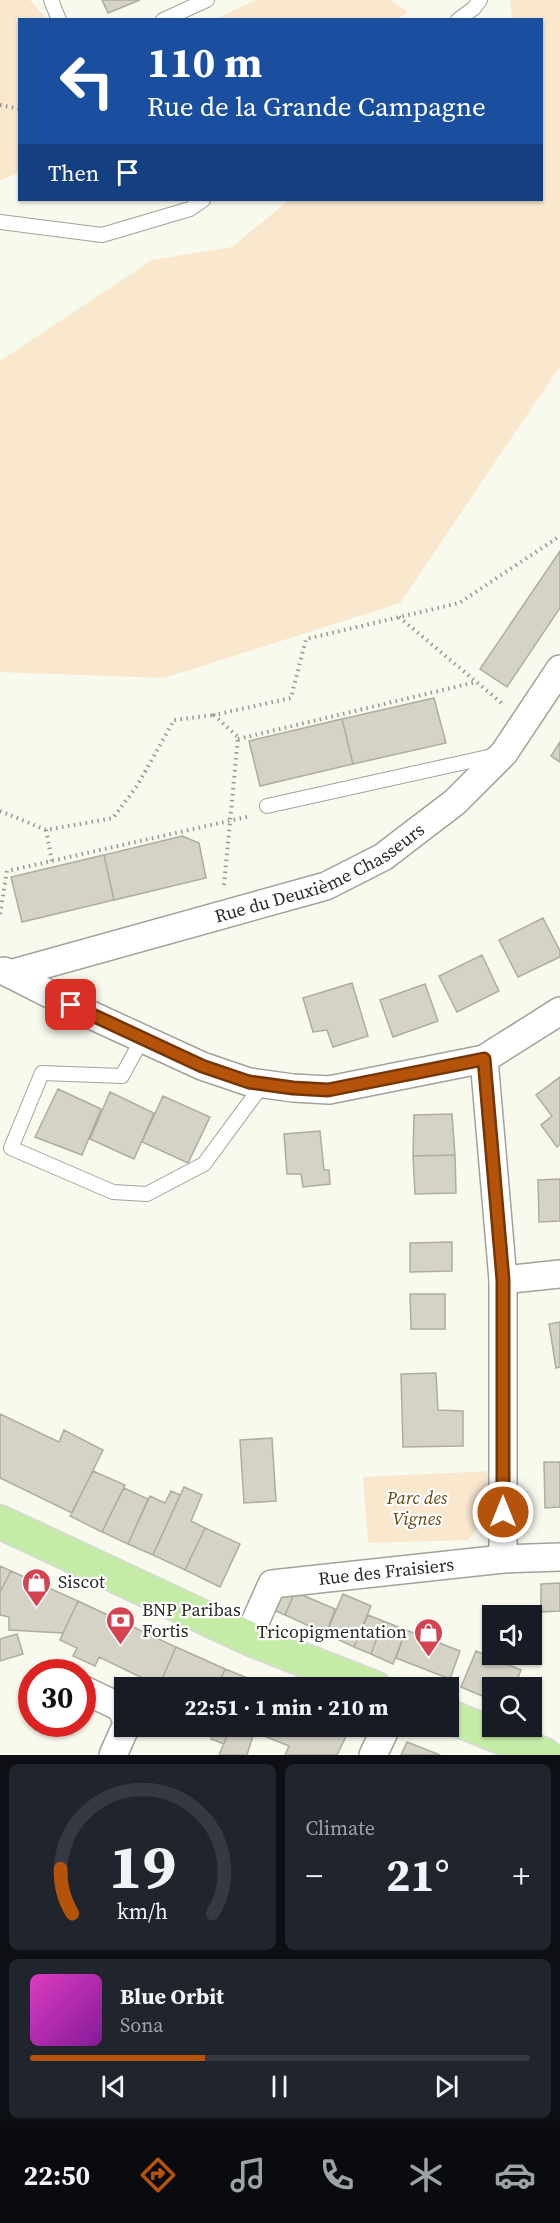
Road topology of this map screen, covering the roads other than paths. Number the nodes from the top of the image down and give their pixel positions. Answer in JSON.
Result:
{"nodes":[{"id":1,"x":51,"y":0,"type":"edge"},
{"id":2,"x":207,"y":0,"type":"edge"},
{"id":3,"x":480,"y":0,"type":"edge"},
{"id":4,"x":58,"y":18,"type":"edge"},
{"id":5,"x":167,"y":18,"type":"edge"},
{"id":6,"x":461,"y":18,"type":"edge"},
{"id":7,"x":202,"y":201,"type":"edge"},
{"id":8,"x":0,"y":222,"type":"edge"},
{"id":9,"x":560,"y":669,"type":"edge"},
{"id":10,"x":504,"y":753,"type":"junction"},
{"id":11,"x":267,"y":806,"type":"road end"},
{"id":12,"x":5,"y":972,"type":"edge"},
{"id":13,"x":560,"y":1011,"type":"edge"},
{"id":14,"x":142,"y":1039,"type":"junction"},
{"id":15,"x":484,"y":1059,"type":"junction"},
{"id":16,"x":263,"y":1084,"type":"junction"},
{"id":17,"x":560,"y":1274,"type":"edge"},
{"id":18,"x":503,"y":1280,"type":"junction"},
{"id":19,"x":0,"y":1522,"type":"edge"},
{"id":20,"x":560,"y":1557,"type":"edge"},
{"id":21,"x":503,"y":1558,"type":"junction"},
{"id":22,"x":248,"y":1638,"type":"junction"},
{"id":23,"x":347,"y":1677,"type":"edge"},
{"id":24,"x":96,"y":1696,"type":"edge"},
{"id":25,"x":114,"y":1704,"type":"edge"},
{"id":26,"x":459,"y":1720,"type":"edge"},
{"id":27,"x":121,"y":1737,"type":"edge"},
{"id":28,"x":382,"y":1737,"type":"edge"},
{"id":29,"x":112,"y":1755,"type":"edge"},
{"id":30,"x":373,"y":1755,"type":"edge"},
{"id":31,"x":545,"y":1755,"type":"edge"}],
"edges":[{"from":1,"to":4,"type":"lane"},
{"from":2,"to":5,"type":"lane"},
{"from":3,"to":6,"type":"lane"},
{"from":7,"to":8,"type":"lane"},
{"from":9,"to":10,"type":"street","name":"Rue du Deuxième Chasseurs"},
{"from":10,"to":11,"type":"lane"},
{"from":10,"to":12,"type":"street","name":"Rue du Deuxième Chasseurs"},
{"from":12,"to":14,"type":"street"},
{"from":13,"to":15,"type":"street"},
{"from":14,"to":16,"type":"street"},
{"from":14,"to":16,"type":"lane"},
{"from":15,"to":16,"type":"street"},
{"from":15,"to":18,"type":"street"},
{"from":17,"to":18,"type":"street"},
{"from":18,"to":21,"type":"street"},
{"from":19,"to":22,"type":"main road"},
{"from":20,"to":21,"type":"street","name":"Rue des Fraisiers"},
{"from":21,"to":22,"type":"street","name":"Rue des Fraisiers"},
{"from":22,"to":23,"type":"main road"},
{"from":24,"to":25,"type":"street"},
{"from":26,"to":31,"type":"main road"},
{"from":27,"to":29,"type":"street"},
{"from":28,"to":30,"type":"street"}]}
